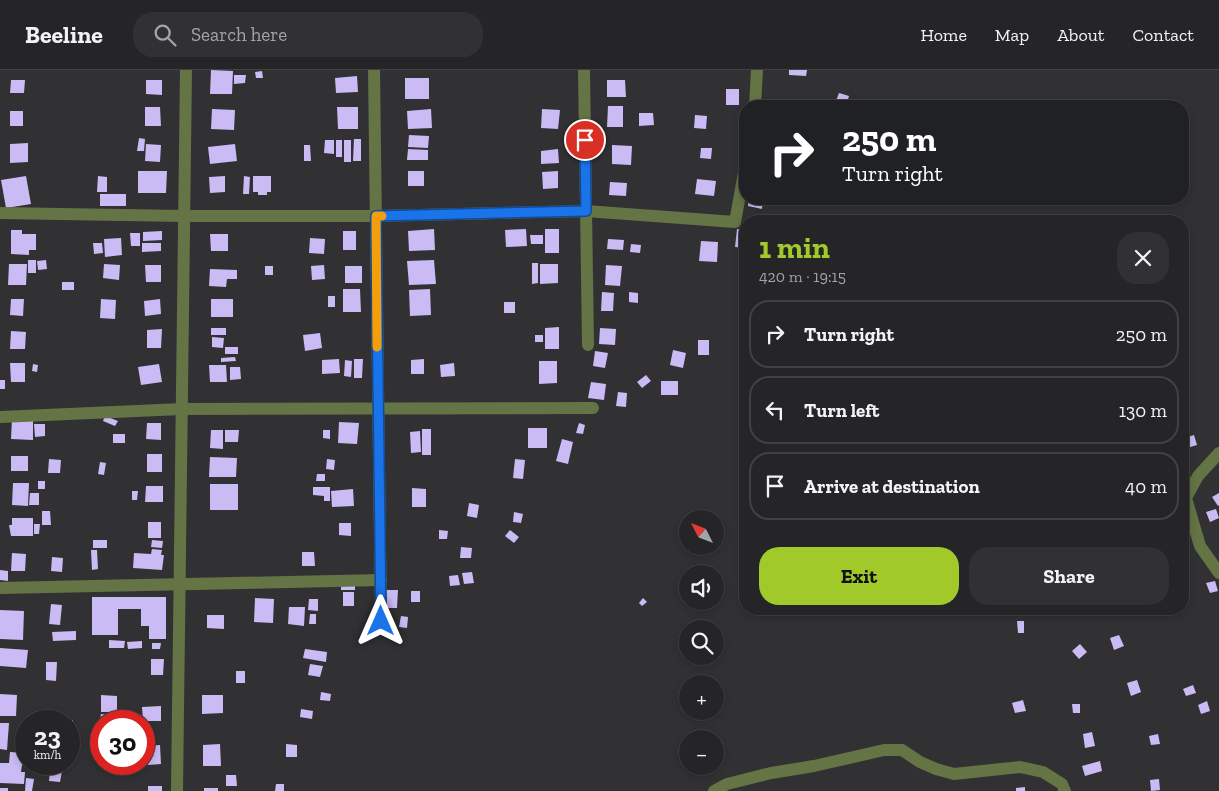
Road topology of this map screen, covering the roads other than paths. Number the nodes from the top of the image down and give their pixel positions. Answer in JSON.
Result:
{"nodes":[{"id":1,"x":186,"y":70,"type":"edge"},
{"id":2,"x":374,"y":70,"type":"edge"},
{"id":3,"x":584,"y":70,"type":"edge"},
{"id":4,"x":757,"y":70,"type":"edge"},
{"id":5,"x":755,"y":100,"type":"edge"},
{"id":6,"x":739,"y":200,"type":"edge"},
{"id":7,"x":586,"y":211,"type":"junction"},
{"id":8,"x":0,"y":213,"type":"edge"},
{"id":9,"x":184,"y":216,"type":"junction"},
{"id":10,"x":376,"y":216,"type":"junction"},
{"id":11,"x":588,"y":345,"type":"dead end"},
{"id":12,"x":378,"y":408,"type":"junction"},
{"id":13,"x":593,"y":408,"type":"dead end"},
{"id":14,"x":182,"y":409,"type":"junction"},
{"id":15,"x":0,"y":417,"type":"edge"},
{"id":16,"x":1219,"y":454,"type":"edge"},
{"id":17,"x":1189,"y":492,"type":"edge"},
{"id":18,"x":1189,"y":508,"type":"edge"},
{"id":19,"x":1219,"y":573,"type":"edge"},
{"id":20,"x":381,"y":580,"type":"junction"},
{"id":21,"x":180,"y":584,"type":"junction"},
{"id":22,"x":0,"y":588,"type":"edge"},
{"id":23,"x":381,"y":621,"type":"dead end"},
{"id":24,"x":177,"y":791,"type":"edge"},
{"id":25,"x":714,"y":791,"type":"edge"},
{"id":26,"x":1065,"y":791,"type":"edge"}],
"edges":[{"from":1,"to":9,"type":"street"},
{"from":2,"to":10,"type":"street"},
{"from":3,"to":7,"type":"street"},
{"from":4,"to":5,"type":"street"},
{"from":6,"to":7,"type":"street"},
{"from":7,"to":10,"type":"street"},
{"from":7,"to":11,"type":"street"},
{"from":8,"to":9,"type":"street"},
{"from":9,"to":10,"type":"street"},
{"from":9,"to":14,"type":"street"},
{"from":10,"to":12,"type":"street"},
{"from":12,"to":13,"type":"street"},
{"from":12,"to":14,"type":"street"},
{"from":12,"to":20,"type":"street"},
{"from":14,"to":15,"type":"street"},
{"from":14,"to":21,"type":"street"},
{"from":16,"to":17,"type":"street"},
{"from":18,"to":19,"type":"street"},
{"from":20,"to":21,"type":"street"},
{"from":20,"to":23,"type":"street"},
{"from":21,"to":22,"type":"street"},
{"from":21,"to":24,"type":"street"},
{"from":25,"to":26,"type":"street"}]}
